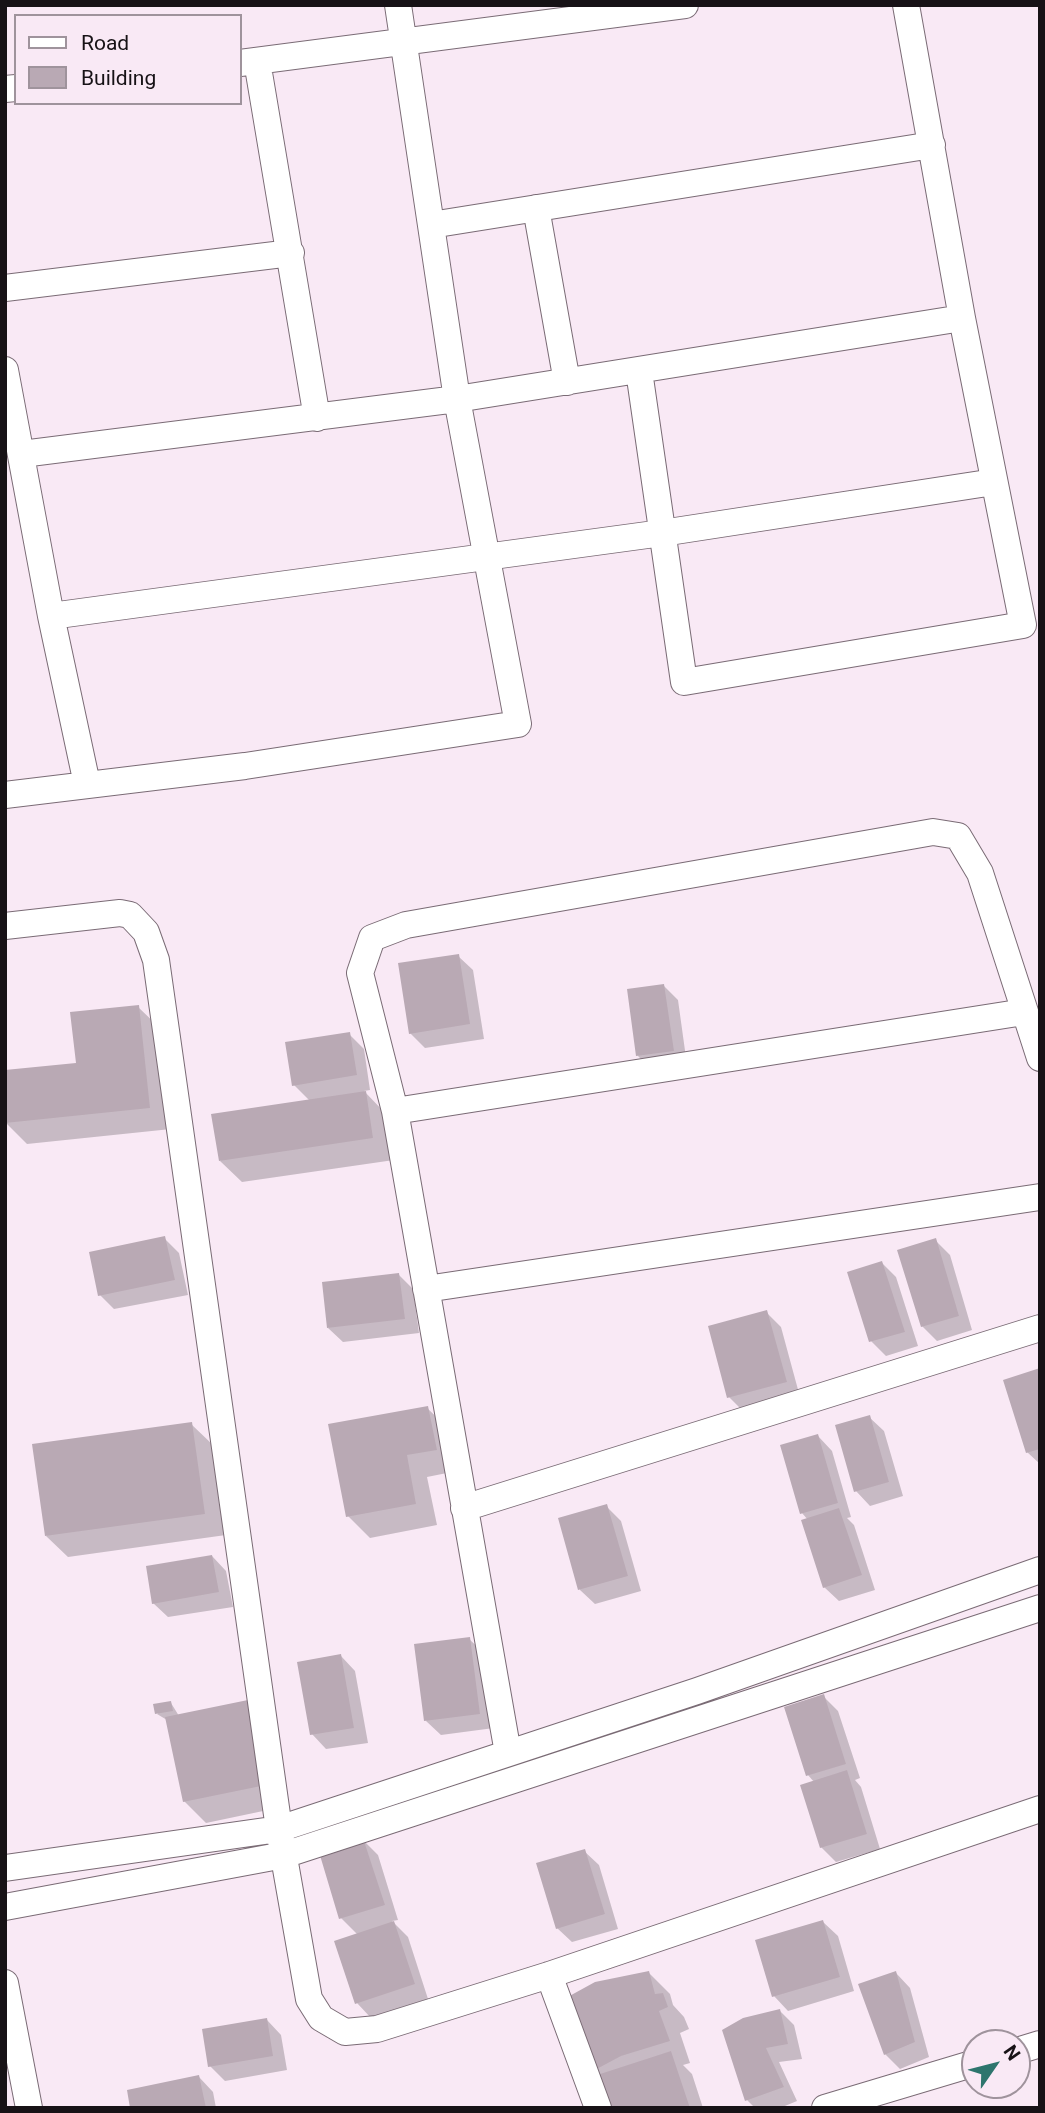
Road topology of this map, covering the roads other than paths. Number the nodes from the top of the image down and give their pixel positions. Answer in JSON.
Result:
{"nodes":[{"id":1,"x":398,"y":5,"type":"edge"},
{"id":2,"x":685,"y":5,"type":"edge"},
{"id":3,"x":906,"y":5,"type":"edge"},
{"id":4,"x":571,"y":13,"type":"edge"},
{"id":5,"x":404,"y":44,"type":"junction"},
{"id":6,"x":249,"y":62,"type":"edge"},
{"id":7,"x":932,"y":145,"type":"junction"},
{"id":8,"x":536,"y":208,"type":"junction"},
{"id":9,"x":431,"y":225,"type":"junction"},
{"id":10,"x":291,"y":253,"type":"junction"},
{"id":11,"x":5,"y":288,"type":"edge"},
{"id":12,"x":962,"y":318,"type":"junction"},
{"id":13,"x":5,"y":370,"type":"edge"},
{"id":14,"x":639,"y":371,"type":"junction"},
{"id":15,"x":567,"y":382,"type":"junction"},
{"id":16,"x":457,"y":399,"type":"junction"},
{"id":17,"x":317,"y":418,"type":"junction"},
{"id":18,"x":22,"y":454,"type":"junction"},
{"id":19,"x":994,"y":482,"type":"junction"},
{"id":20,"x":662,"y":533,"type":"junction"},
{"id":21,"x":486,"y":556,"type":"junction"},
{"id":22,"x":51,"y":616,"type":"junction"},
{"id":23,"x":88,"y":784,"type":"junction"},
{"id":24,"x":5,"y":795,"type":"edge"},
{"id":25,"x":5,"y":926,"type":"edge"},
{"id":26,"x":1024,"y":1012,"type":"junction"},
{"id":27,"x":1040,"y":1058,"type":"edge"},
{"id":28,"x":395,"y":1111,"type":"junction"},
{"id":29,"x":1040,"y":1197,"type":"edge"},
{"id":30,"x":426,"y":1289,"type":"junction"},
{"id":31,"x":1040,"y":1328,"type":"edge"},
{"id":32,"x":464,"y":1508,"type":"junction"},
{"id":33,"x":1040,"y":1570,"type":"edge"},
{"id":34,"x":1040,"y":1608,"type":"edge"},
{"id":35,"x":508,"y":1753,"type":"junction"},
{"id":36,"x":1040,"y":1809,"type":"edge"},
{"id":37,"x":281,"y":1842,"type":"junction"},
{"id":38,"x":5,"y":1868,"type":"edge"},
{"id":39,"x":5,"y":1907,"type":"edge"},
{"id":40,"x":549,"y":1975,"type":"junction"},
{"id":41,"x":5,"y":1983,"type":"edge"},
{"id":42,"x":961,"y":2067,"type":"edge"},
{"id":43,"x":29,"y":2108,"type":"edge"},
{"id":44,"x":598,"y":2108,"type":"edge"},
{"id":45,"x":825,"y":2108,"type":"edge"}],
"edges":[{"from":1,"to":5,"type":"street"},
{"from":2,"to":4,"type":"street"},
{"from":3,"to":7,"type":"street"},
{"from":4,"to":5,"type":"street"},
{"from":5,"to":6,"type":"street"},
{"from":5,"to":9,"type":"street"},
{"from":6,"to":10,"type":"street"},
{"from":7,"to":8,"type":"street"},
{"from":7,"to":12,"type":"street"},
{"from":8,"to":9,"type":"street"},
{"from":8,"to":15,"type":"street"},
{"from":9,"to":16,"type":"street"},
{"from":10,"to":11,"type":"street"},
{"from":10,"to":17,"type":"street"},
{"from":12,"to":14,"type":"street"},
{"from":12,"to":19,"type":"street"},
{"from":13,"to":18,"type":"street"},
{"from":14,"to":15,"type":"street"},
{"from":14,"to":20,"type":"street"},
{"from":15,"to":16,"type":"street"},
{"from":16,"to":17,"type":"street"},
{"from":16,"to":21,"type":"street"},
{"from":17,"to":18,"type":"street"},
{"from":18,"to":22,"type":"street"},
{"from":19,"to":20,"type":"street"},
{"from":19,"to":20,"type":"street"},
{"from":20,"to":21,"type":"street"},
{"from":21,"to":22,"type":"street"},
{"from":21,"to":23,"type":"street"},
{"from":22,"to":23,"type":"street"},
{"from":23,"to":24,"type":"street"},
{"from":25,"to":37,"type":"street"},
{"from":26,"to":27,"type":"street"},
{"from":26,"to":28,"type":"street"},
{"from":26,"to":28,"type":"street"},
{"from":28,"to":30,"type":"street"},
{"from":29,"to":30,"type":"street"},
{"from":30,"to":32,"type":"street"},
{"from":31,"to":32,"type":"street"},
{"from":32,"to":35,"type":"street"},
{"from":33,"to":35,"type":"street"},
{"from":34,"to":37,"type":"street"},
{"from":35,"to":37,"type":"street"},
{"from":36,"to":40,"type":"street"},
{"from":37,"to":38,"type":"street"},
{"from":37,"to":39,"type":"street"},
{"from":37,"to":40,"type":"street"},
{"from":40,"to":44,"type":"street"},
{"from":41,"to":43,"type":"street"},
{"from":42,"to":45,"type":"street"}]}
